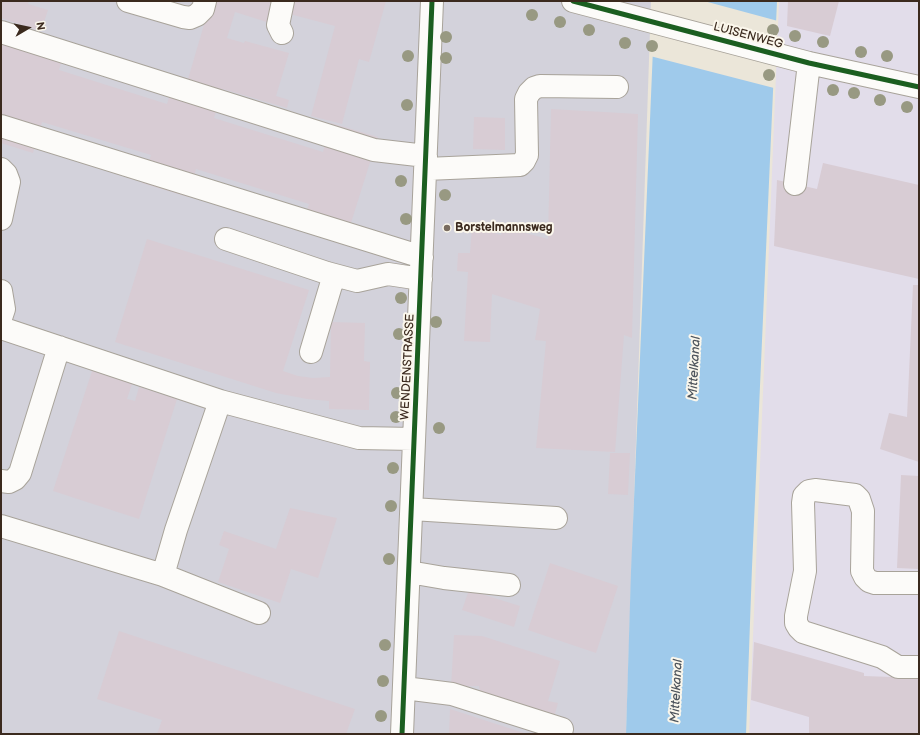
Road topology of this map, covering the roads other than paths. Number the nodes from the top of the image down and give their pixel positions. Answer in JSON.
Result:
{"nodes":[{"id":1,"x":128,"y":1,"type":"edge"},
{"id":2,"x":205,"y":1,"type":"edge"},
{"id":3,"x":283,"y":1,"type":"edge"},
{"id":4,"x":432,"y":1,"type":"edge"},
{"id":5,"x":573,"y":1,"type":"edge"},
{"id":6,"x":1,"y":32,"type":"edge"},
{"id":7,"x":282,"y":33,"type":"dead end"},
{"id":8,"x":809,"y":63,"type":"junction"},
{"id":9,"x":617,"y":87,"type":"dead end"},
{"id":10,"x":919,"y":87,"type":"edge"},
{"id":11,"x":1,"y":126,"type":"edge"},
{"id":12,"x":426,"y":162,"type":"junction"},
{"id":13,"x":1,"y":169,"type":"edge"},
{"id":14,"x":795,"y":184,"type":"dead end"},
{"id":15,"x":1,"y":219,"type":"edge"},
{"id":16,"x":226,"y":239,"type":"dead end"},
{"id":17,"x":422,"y":257,"type":"junction"},
{"id":18,"x":337,"y":276,"type":"junction"},
{"id":19,"x":421,"y":279,"type":"junction"},
{"id":20,"x":1,"y":291,"type":"edge"},
{"id":21,"x":1,"y":318,"type":"edge"},
{"id":22,"x":1,"y":328,"type":"edge"},
{"id":23,"x":59,"y":347,"type":"junction"},
{"id":24,"x":311,"y":352,"type":"dead end"},
{"id":25,"x":220,"y":401,"type":"junction"},
{"id":26,"x":414,"y":439,"type":"junction"},
{"id":27,"x":10,"y":477,"type":"edge"},
{"id":28,"x":412,"y":509,"type":"junction"},
{"id":29,"x":556,"y":518,"type":"dead end"},
{"id":30,"x":1,"y":526,"type":"edge"},
{"id":31,"x":409,"y":572,"type":"junction"},
{"id":32,"x":162,"y":575,"type":"junction"},
{"id":33,"x":919,"y":583,"type":"edge"},
{"id":34,"x":509,"y":585,"type":"dead end"},
{"id":35,"x":260,"y":613,"type":"dead end"},
{"id":36,"x":919,"y":667,"type":"edge"},
{"id":37,"x":404,"y":688,"type":"junction"},
{"id":38,"x":562,"y":729,"type":"dead end"},
{"id":39,"x":402,"y":734,"type":"edge"}],
"edges":[{"from":1,"to":2,"type":"street"},
{"from":3,"to":7,"type":"street"},
{"from":4,"to":12,"type":"street","name":"WENDENSTRASSE"},
{"from":5,"to":8,"type":"street","name":"LUISENWEG"},
{"from":6,"to":12,"type":"street"},
{"from":8,"to":10,"type":"street","name":"LUISENWEG"},
{"from":8,"to":14,"type":"street"},
{"from":9,"to":12,"type":"street"},
{"from":11,"to":17,"type":"street"},
{"from":12,"to":17,"type":"street","name":"WENDENSTRASSE"},
{"from":13,"to":15,"type":"street"},
{"from":16,"to":18,"type":"street"},
{"from":17,"to":19,"type":"street","name":"WENDENSTRASSE"},
{"from":18,"to":19,"type":"street"},
{"from":18,"to":24,"type":"street"},
{"from":19,"to":26,"type":"street","name":"WENDENSTRASSE"},
{"from":20,"to":21,"type":"street"},
{"from":22,"to":23,"type":"street"},
{"from":23,"to":25,"type":"street"},
{"from":23,"to":27,"type":"street"},
{"from":25,"to":26,"type":"street"},
{"from":25,"to":32,"type":"street"},
{"from":26,"to":28,"type":"street","name":"WENDENSTRASSE"},
{"from":28,"to":29,"type":"street"},
{"from":28,"to":31,"type":"street","name":"WENDENSTRASSE"},
{"from":30,"to":32,"type":"street"},
{"from":31,"to":34,"type":"street"},
{"from":31,"to":37,"type":"street","name":"WENDENSTRASSE"},
{"from":32,"to":35,"type":"street"},
{"from":33,"to":36,"type":"street"},
{"from":37,"to":38,"type":"street"},
{"from":37,"to":39,"type":"street","name":"WENDENSTRASSE"}]}
